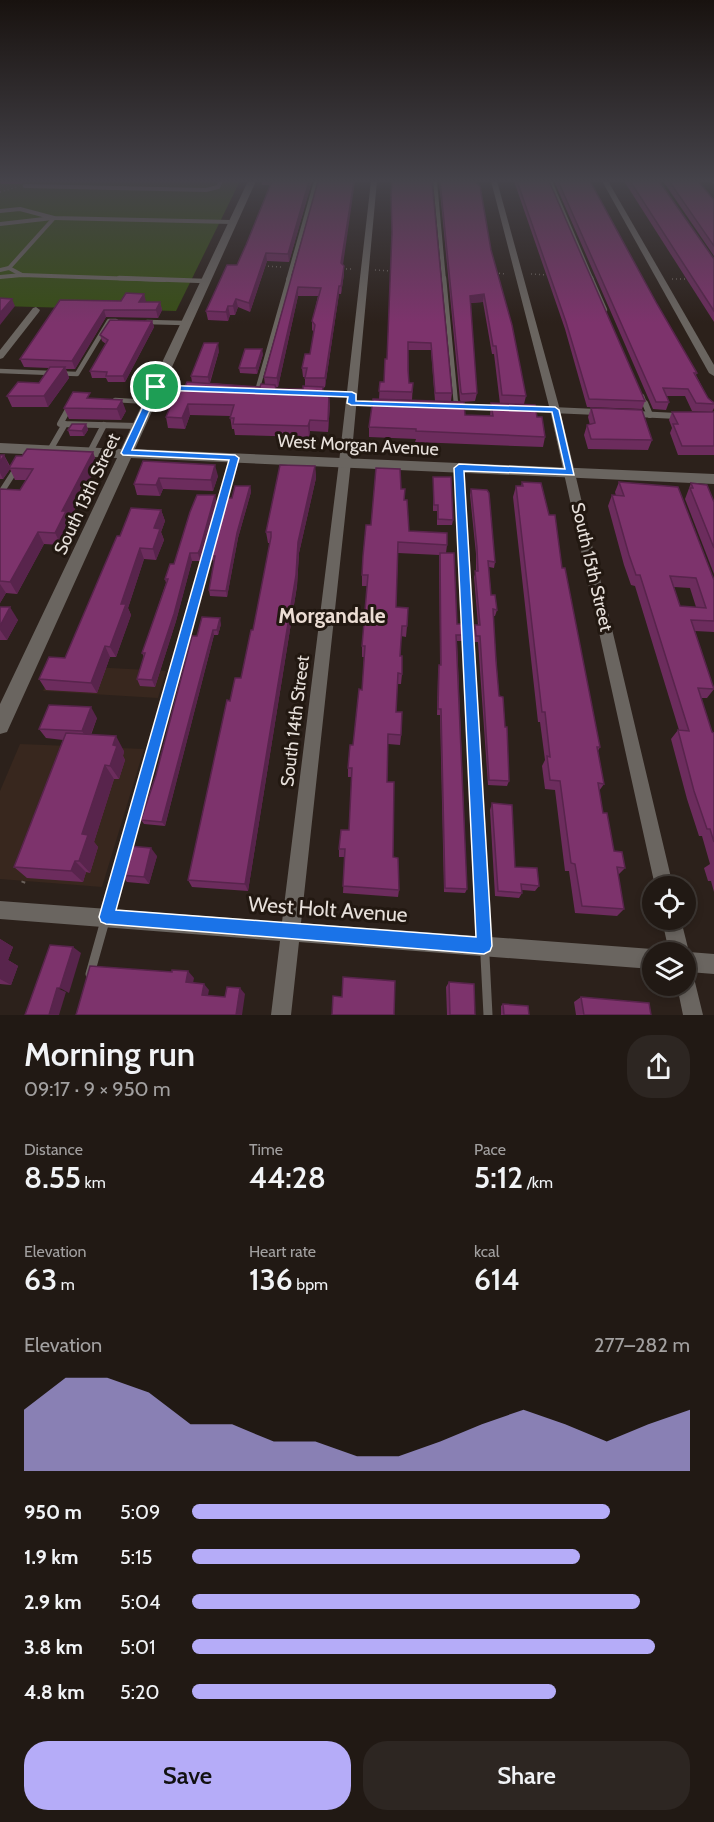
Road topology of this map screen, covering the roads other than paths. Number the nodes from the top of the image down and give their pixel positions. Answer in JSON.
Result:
{"nodes":[{"id":1,"x":45,"y":228,"type":"edge"},
{"id":2,"x":229,"y":228,"type":"edge"},
{"id":3,"x":302,"y":228,"type":"edge"},
{"id":4,"x":370,"y":228,"type":"edge"},
{"id":5,"x":439,"y":228,"type":"edge"},
{"id":6,"x":507,"y":228,"type":"edge"},
{"id":7,"x":570,"y":228,"type":"edge"},
{"id":8,"x":632,"y":228,"type":"edge"},
{"id":9,"x":9,"y":268,"type":"junction"},
{"id":10,"x":0,"y":270,"type":"edge"},
{"id":11,"x":22,"y":275,"type":"junction"},
{"id":12,"x":0,"y":277,"type":"edge"},
{"id":13,"x":205,"y":281,"type":"junction"},
{"id":14,"x":36,"y":310,"type":"dead end"},
{"id":15,"x":609,"y":319,"type":"edge"},
{"id":16,"x":120,"y":321,"type":"edge"},
{"id":17,"x":141,"y":322,"type":"edge"},
{"id":18,"x":185,"y":323,"type":"junction"},
{"id":19,"x":0,"y":356,"type":"edge"},
{"id":20,"x":0,"y":371,"type":"edge"},
{"id":21,"x":714,"y":373,"type":"edge"},
{"id":22,"x":156,"y":387,"type":"junction"},
{"id":23,"x":197,"y":389,"type":"edge"},
{"id":24,"x":245,"y":391,"type":"edge"},
{"id":25,"x":257,"y":391,"type":"junction"},
{"id":26,"x":269,"y":392,"type":"edge"},
{"id":27,"x":305,"y":393,"type":"edge"},
{"id":28,"x":641,"y":393,"type":"edge"},
{"id":29,"x":74,"y":399,"type":"edge"},
{"id":30,"x":352,"y":399,"type":"junction"},
{"id":31,"x":105,"y":400,"type":"edge"},
{"id":32,"x":149,"y":402,"type":"junction"},
{"id":33,"x":388,"y":404,"type":"edge"},
{"id":34,"x":445,"y":406,"type":"edge"},
{"id":35,"x":456,"y":406,"type":"junction"},
{"id":36,"x":510,"y":408,"type":"edge"},
{"id":37,"x":521,"y":409,"type":"edge"},
{"id":38,"x":555,"y":410,"type":"junction"},
{"id":39,"x":605,"y":412,"type":"edge"},
{"id":40,"x":627,"y":414,"type":"edge"},
{"id":41,"x":650,"y":415,"type":"junction"},
{"id":42,"x":682,"y":416,"type":"edge"},
{"id":43,"x":65,"y":424,"type":"junction"},
{"id":44,"x":104,"y":425,"type":"junction"},
{"id":45,"x":138,"y":426,"type":"junction"},
{"id":46,"x":0,"y":448,"type":"edge"},
{"id":47,"x":50,"y":450,"type":"junction"},
{"id":48,"x":90,"y":452,"type":"junction"},
{"id":49,"x":126,"y":453,"type":"junction"},
{"id":50,"x":25,"y":455,"type":"junction"},
{"id":51,"x":235,"y":458,"type":"junction"},
{"id":52,"x":345,"y":462,"type":"junction"},
{"id":53,"x":459,"y":468,"type":"junction"},
{"id":54,"x":570,"y":472,"type":"junction"},
{"id":55,"x":714,"y":479,"type":"edge"},
{"id":56,"x":0,"y":494,"type":"edge"},
{"id":57,"x":0,"y":725,"type":"edge"},
{"id":58,"x":662,"y":876,"type":"edge"},
{"id":59,"x":0,"y":910,"type":"edge"},
{"id":60,"x":106,"y":917,"type":"junction"},
{"id":61,"x":291,"y":931,"type":"junction"},
{"id":62,"x":484,"y":946,"type":"junction"},
{"id":63,"x":642,"y":958,"type":"edge"},
{"id":64,"x":696,"y":963,"type":"edge"},
{"id":65,"x":714,"y":964,"type":"edge"},
{"id":66,"x":88,"y":982,"type":"edge"},
{"id":67,"x":689,"y":996,"type":"edge"},
{"id":68,"x":281,"y":1015,"type":"edge"},
{"id":69,"x":488,"y":1015,"type":"edge"},
{"id":70,"x":693,"y":1015,"type":"edge"}],
"edges":[{"from":1,"to":9,"type":"lane"},
{"from":2,"to":13,"type":"street","name":"South 13th Street"},
{"from":3,"to":25,"type":"lane"},
{"from":4,"to":30,"type":"street","name":"South 14th Street"},
{"from":5,"to":35,"type":"lane"},
{"from":6,"to":38,"type":"street","name":"South 15th Street"},
{"from":7,"to":15,"type":"lane"},
{"from":8,"to":21,"type":"street"},
{"from":9,"to":10,"type":"lane"},
{"from":9,"to":11,"type":"lane"},
{"from":11,"to":12,"type":"lane"},
{"from":11,"to":13,"type":"lane"},
{"from":13,"to":18,"type":"street","name":"South 13th Street"},
{"from":14,"to":19,"type":"street"},
{"from":16,"to":20,"type":"lane"},
{"from":17,"to":18,"type":"lane"},
{"from":18,"to":22,"type":"street","name":"South 13th Street"},
{"from":22,"to":23,"type":"lane"},
{"from":22,"to":32,"type":"street","name":"South 13th Street"},
{"from":24,"to":25,"type":"lane"},
{"from":25,"to":26,"type":"lane"},
{"from":27,"to":30,"type":"lane"},
{"from":28,"to":41,"type":"lane"},
{"from":29,"to":43,"type":"lane"},
{"from":30,"to":33,"type":"lane"},
{"from":30,"to":52,"type":"street","name":"South 14th Street"},
{"from":31,"to":32,"type":"lane"},
{"from":32,"to":45,"type":"street","name":"South 13th Street"},
{"from":34,"to":35,"type":"lane"},
{"from":35,"to":36,"type":"lane"},
{"from":37,"to":38,"type":"lane"},
{"from":38,"to":39,"type":"lane"},
{"from":38,"to":54,"type":"street","name":"South 15th Street"},
{"from":40,"to":41,"type":"lane"},
{"from":41,"to":42,"type":"lane"},
{"from":43,"to":44,"type":"lane"},
{"from":43,"to":47,"type":"lane"},
{"from":44,"to":45,"type":"lane"},
{"from":44,"to":48,"type":"lane"},
{"from":45,"to":49,"type":"street","name":"South 13th Street"},
{"from":46,"to":50,"type":"street","name":"West Morgan Avenue"},
{"from":47,"to":48,"type":"street","name":"West Morgan Avenue"},
{"from":47,"to":50,"type":"street","name":"West Morgan Avenue"},
{"from":48,"to":49,"type":"street","name":"West Morgan Avenue"},
{"from":49,"to":51,"type":"street","name":"West Morgan Avenue"},
{"from":49,"to":57,"type":"street","name":"South 13th Street"},
{"from":50,"to":56,"type":"lane"},
{"from":51,"to":52,"type":"street","name":"West Morgan Avenue"},
{"from":51,"to":60,"type":"lane"},
{"from":52,"to":53,"type":"street","name":"West Morgan Avenue"},
{"from":52,"to":61,"type":"street","name":"South 14th Street"},
{"from":53,"to":54,"type":"street","name":"West Morgan Avenue"},
{"from":53,"to":62,"type":"lane"},
{"from":54,"to":55,"type":"street","name":"West Morgan Avenue"},
{"from":54,"to":58,"type":"street","name":"South 15th Street"},
{"from":59,"to":60,"type":"street","name":"West Holt Avenue"},
{"from":60,"to":61,"type":"street","name":"West Holt Avenue"},
{"from":60,"to":66,"type":"lane"},
{"from":61,"to":62,"type":"street","name":"West Holt Avenue"},
{"from":61,"to":68,"type":"street","name":"South 14th Street"},
{"from":62,"to":63,"type":"street","name":"West Holt Avenue"},
{"from":62,"to":69,"type":"lane"},
{"from":64,"to":65,"type":"street"},
{"from":67,"to":70,"type":"street"}]}
